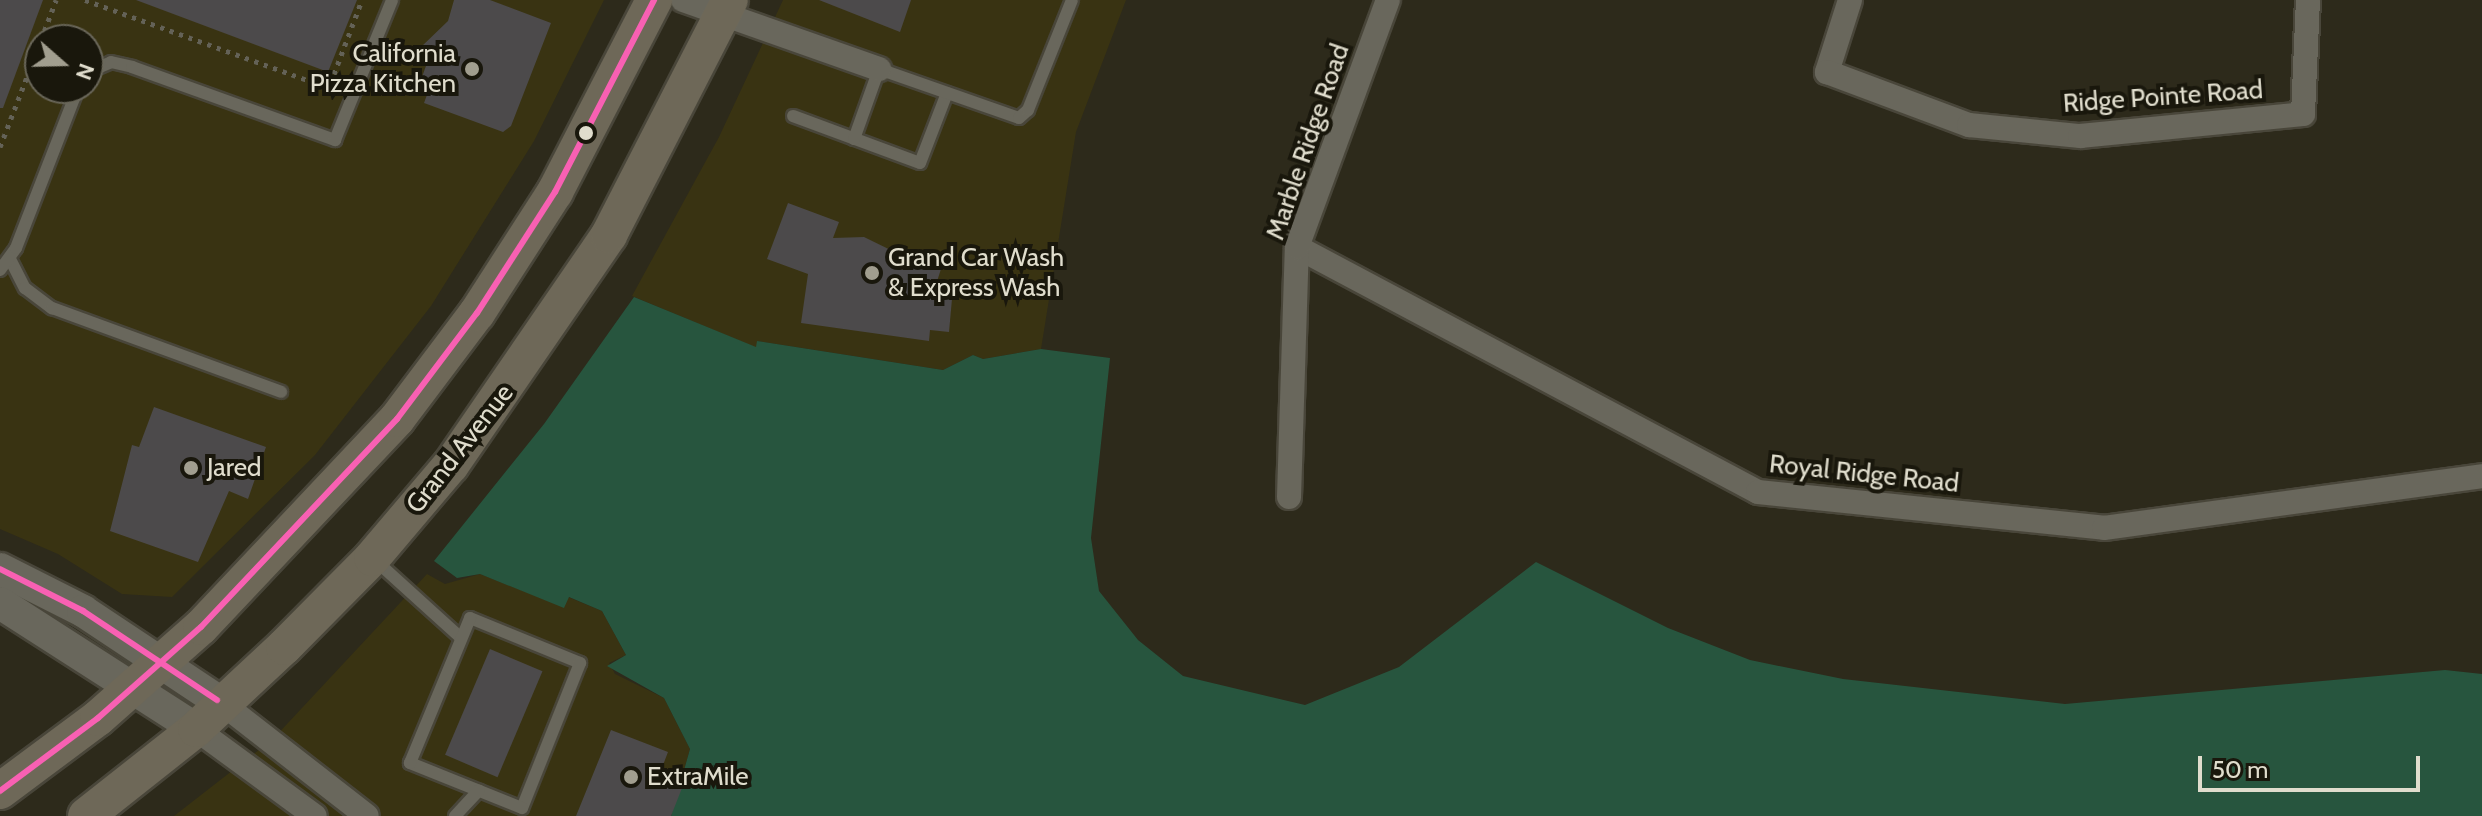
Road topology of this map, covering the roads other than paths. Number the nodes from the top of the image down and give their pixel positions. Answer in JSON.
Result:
{"nodes":[{"id":1,"x":392,"y":0,"type":"edge"},
{"id":2,"x":654,"y":0,"type":"edge"},
{"id":3,"x":683,"y":0,"type":"edge"},
{"id":4,"x":1072,"y":0,"type":"edge"},
{"id":5,"x":1388,"y":0,"type":"edge"},
{"id":6,"x":1850,"y":0,"type":"edge"},
{"id":7,"x":2308,"y":0,"type":"edge"},
{"id":8,"x":727,"y":7,"type":"edge"},
{"id":9,"x":104,"y":65,"type":"edge"},
{"id":10,"x":879,"y":69,"type":"junction"},
{"id":11,"x":947,"y":93,"type":"junction"},
{"id":12,"x":72,"y":104,"type":"edge"},
{"id":13,"x":793,"y":116,"type":"dead end"},
{"id":14,"x":854,"y":139,"type":"junction"},
{"id":15,"x":1297,"y":247,"type":"junction"},
{"id":16,"x":10,"y":259,"type":"junction"},
{"id":17,"x":0,"y":270,"type":"edge"},
{"id":18,"x":281,"y":392,"type":"dead end"},
{"id":19,"x":2482,"y":476,"type":"edge"},
{"id":20,"x":1289,"y":497,"type":"dead end"},
{"id":21,"x":372,"y":558,"type":"junction"},
{"id":22,"x":0,"y":569,"type":"edge"},
{"id":23,"x":0,"y":603,"type":"edge"},
{"id":24,"x":461,"y":638,"type":"junction"},
{"id":25,"x":162,"y":663,"type":"junction"},
{"id":26,"x":135,"y":687,"type":"junction"},
{"id":27,"x":223,"y":704,"type":"junction"},
{"id":28,"x":196,"y":729,"type":"junction"},
{"id":29,"x":479,"y":790,"type":"junction"},
{"id":30,"x":0,"y":791,"type":"edge"},
{"id":31,"x":86,"y":816,"type":"edge"},
{"id":32,"x":315,"y":816,"type":"edge"},
{"id":33,"x":367,"y":816,"type":"edge"},
{"id":34,"x":455,"y":816,"type":"edge"}],
"edges":[{"from":1,"to":9,"type":"lane"},
{"from":2,"to":25,"type":"main road"},
{"from":3,"to":8,"type":"street"},
{"from":4,"to":11,"type":"lane"},
{"from":5,"to":15,"type":"street","name":"Marble Ridge Road"},
{"from":6,"to":7,"type":"street","name":"Ridge Pointe Road"},
{"from":8,"to":10,"type":"street"},
{"from":8,"to":21,"type":"main road","name":"Grand Avenue"},
{"from":10,"to":11,"type":"lane"},
{"from":10,"to":14,"type":"lane"},
{"from":11,"to":14,"type":"lane"},
{"from":12,"to":16,"type":"lane"},
{"from":13,"to":14,"type":"lane"},
{"from":15,"to":19,"type":"street","name":"Royal Ridge Road"},
{"from":15,"to":20,"type":"street","name":"Marble Ridge Road"},
{"from":16,"to":17,"type":"lane"},
{"from":16,"to":18,"type":"lane"},
{"from":21,"to":24,"type":"lane"},
{"from":21,"to":27,"type":"main road","name":"Grand Avenue"},
{"from":22,"to":25,"type":"main road"},
{"from":23,"to":26,"type":"main road"},
{"from":24,"to":29,"type":"lane"},
{"from":24,"to":29,"type":"lane"},
{"from":25,"to":26,"type":"main road"},
{"from":25,"to":27,"type":"main road"},
{"from":26,"to":28,"type":"main road"},
{"from":26,"to":30,"type":"main road"},
{"from":27,"to":28,"type":"main road","name":"Grand Avenue"},
{"from":27,"to":33,"type":"street"},
{"from":28,"to":31,"type":"main road","name":"Grand Avenue"},
{"from":28,"to":32,"type":"street"},
{"from":29,"to":34,"type":"lane"}]}
